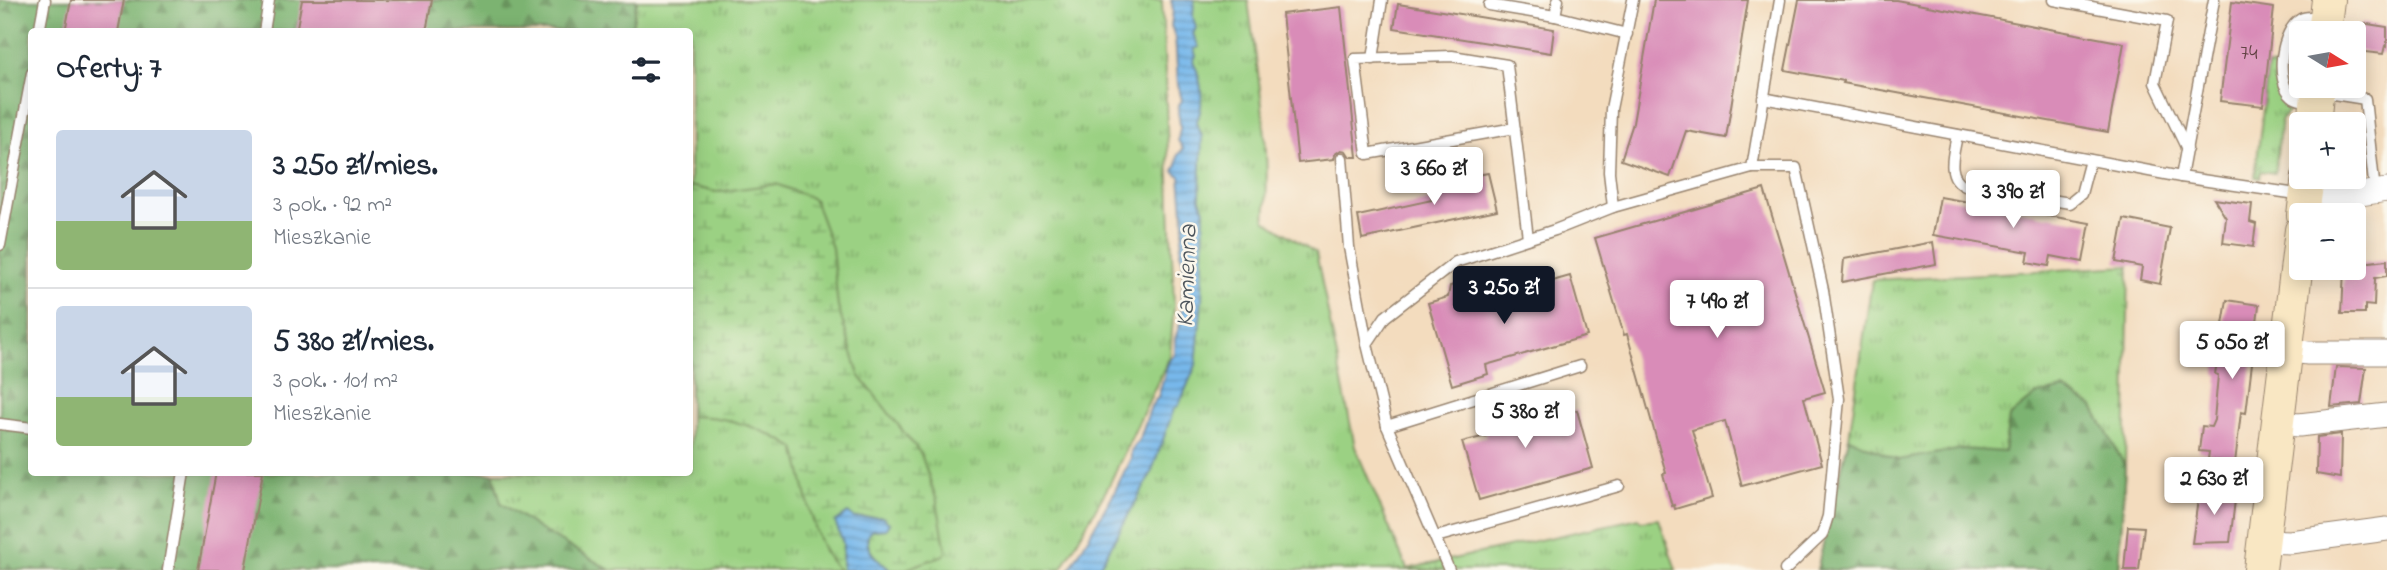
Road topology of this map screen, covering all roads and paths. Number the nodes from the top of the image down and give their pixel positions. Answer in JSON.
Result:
{"nodes":[{"id":1,"x":45,"y":0,"type":"edge"},
{"id":2,"x":269,"y":0,"type":"edge"},
{"id":3,"x":1382,"y":0,"type":"edge"},
{"id":4,"x":1558,"y":0,"type":"edge"},
{"id":5,"x":1633,"y":0,"type":"edge"},
{"id":6,"x":1780,"y":0,"type":"edge"},
{"id":7,"x":2054,"y":0,"type":"edge"},
{"id":8,"x":2214,"y":0,"type":"edge"},
{"id":9,"x":1489,"y":5,"type":"dead end"},
{"id":10,"x":1555,"y":16,"type":"junction"},
{"id":11,"x":2326,"y":17,"type":"edge"},
{"id":12,"x":40,"y":28,"type":"edge"},
{"id":13,"x":265,"y":28,"type":"edge"},
{"id":14,"x":1626,"y":34,"type":"junction"},
{"id":15,"x":1373,"y":59,"type":"junction"},
{"id":16,"x":28,"y":94,"type":"edge"},
{"id":17,"x":1763,"y":98,"type":"junction"},
{"id":18,"x":2317,"y":101,"type":"edge"},
{"id":19,"x":1515,"y":128,"type":"junction"},
{"id":20,"x":1957,"y":135,"type":"junction"},
{"id":21,"x":2187,"y":149,"type":"junction"},
{"id":22,"x":1342,"y":158,"type":"dead end"},
{"id":23,"x":2090,"y":160,"type":"junction"},
{"id":24,"x":1752,"y":168,"type":"junction"},
{"id":25,"x":2181,"y":177,"type":"junction"},
{"id":26,"x":2381,"y":191,"type":"edge"},
{"id":27,"x":2306,"y":196,"type":"edge"},
{"id":28,"x":1613,"y":207,"type":"junction"},
{"id":29,"x":1528,"y":238,"type":"junction"},
{"id":30,"x":0,"y":245,"type":"edge"},
{"id":31,"x":2295,"y":280,"type":"edge"},
{"id":32,"x":1367,"y":344,"type":"junction"},
{"id":33,"x":2286,"y":350,"type":"junction"},
{"id":34,"x":2387,"y":353,"type":"edge"},
{"id":35,"x":1580,"y":366,"type":"dead end"},
{"id":36,"x":2387,"y":415,"type":"edge"},
{"id":37,"x":2277,"y":423,"type":"junction"},
{"id":38,"x":0,"y":424,"type":"edge"},
{"id":39,"x":1387,"y":426,"type":"junction"},
{"id":40,"x":28,"y":428,"type":"edge"},
{"id":41,"x":183,"y":476,"type":"edge"},
{"id":42,"x":1619,"y":486,"type":"dead end"},
{"id":43,"x":2387,"y":529,"type":"edge"},
{"id":44,"x":1436,"y":537,"type":"junction"},
{"id":45,"x":2261,"y":556,"type":"edge"},
{"id":46,"x":168,"y":570,"type":"edge"},
{"id":47,"x":1449,"y":570,"type":"edge"},
{"id":48,"x":1785,"y":570,"type":"edge"}],
"edges":[{"from":1,"to":12,"type":"lane"},
{"from":2,"to":13,"type":"lane"},
{"from":3,"to":15,"type":"lane"},
{"from":4,"to":10,"type":"lane"},
{"from":5,"to":14,"type":"lane"},
{"from":6,"to":17,"type":"lane"},
{"from":7,"to":21,"type":"lane"},
{"from":8,"to":21,"type":"lane"},
{"from":9,"to":10,"type":"lane"},
{"from":10,"to":14,"type":"lane"},
{"from":11,"to":18,"type":"lane"},
{"from":14,"to":28,"type":"lane"},
{"from":15,"to":19,"type":"lane"},
{"from":15,"to":19,"type":"lane"},
{"from":16,"to":30,"type":"lane"},
{"from":17,"to":20,"type":"lane"},
{"from":17,"to":24,"type":"lane"},
{"from":18,"to":26,"type":"lane"},
{"from":19,"to":29,"type":"lane"},
{"from":20,"to":23,"type":"lane"},
{"from":20,"to":23,"type":"lane"},
{"from":21,"to":25,"type":"lane"},
{"from":22,"to":32,"type":"lane"},
{"from":23,"to":25,"type":"lane"},
{"from":24,"to":28,"type":"lane"},
{"from":24,"to":48,"type":"lane"},
{"from":25,"to":27,"type":"lane"},
{"from":26,"to":27,"type":"street"},
{"from":28,"to":29,"type":"lane"},
{"from":29,"to":32,"type":"lane"},
{"from":31,"to":33,"type":"street"},
{"from":32,"to":39,"type":"lane"},
{"from":33,"to":34,"type":"street"},
{"from":33,"to":37,"type":"street"},
{"from":35,"to":39,"type":"lane"},
{"from":36,"to":37,"type":"street"},
{"from":37,"to":45,"type":"street"},
{"from":38,"to":40,"type":"lane"},
{"from":39,"to":44,"type":"lane"},
{"from":41,"to":46,"type":"lane"},
{"from":42,"to":44,"type":"lane"},
{"from":43,"to":45,"type":"street"},
{"from":44,"to":47,"type":"lane"}]}
